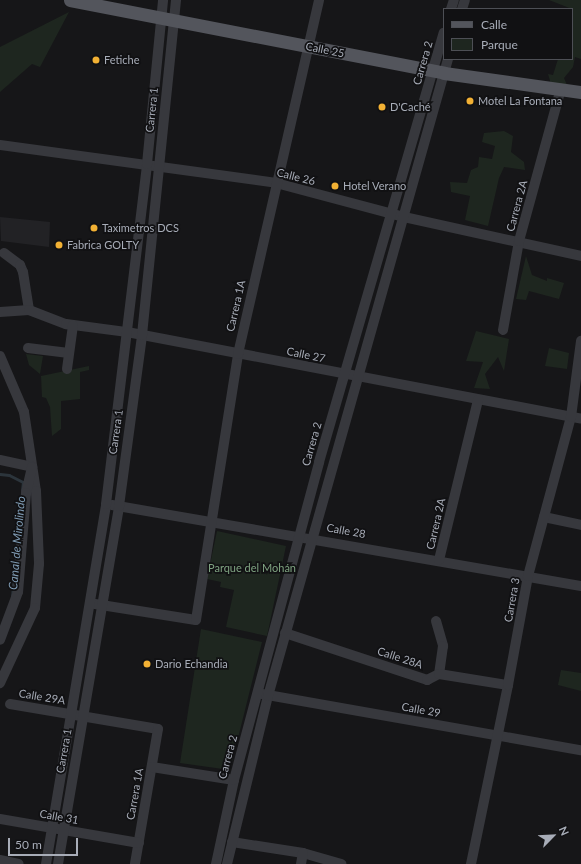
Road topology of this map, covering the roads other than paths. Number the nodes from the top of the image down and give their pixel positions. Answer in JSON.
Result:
{"nodes":[{"id":1,"x":70,"y":0,"type":"edge"},
{"id":2,"x":163,"y":0,"type":"edge"},
{"id":3,"x":176,"y":0,"type":"edge"},
{"id":4,"x":319,"y":0,"type":"edge"},
{"id":5,"x":168,"y":21,"type":"junction"},
{"id":6,"x":443,"y":41,"type":"edge"},
{"id":7,"x":309,"y":47,"type":"junction"},
{"id":8,"x":447,"y":60,"type":"edge"},
{"id":9,"x":439,"y":72,"type":"junction"},
{"id":10,"x":561,"y":89,"type":"junction"},
{"id":11,"x":581,"y":92,"type":"edge"},
{"id":12,"x":0,"y":144,"type":"edge"},
{"id":13,"x":147,"y":164,"type":"junction"},
{"id":14,"x":158,"y":166,"type":"junction"},
{"id":15,"x":276,"y":183,"type":"junction"},
{"id":16,"x":392,"y":214,"type":"junction"},
{"id":17,"x":404,"y":217,"type":"junction"},
{"id":18,"x":519,"y":241,"type":"junction"},
{"id":19,"x":4,"y":253,"type":"dead end"},
{"id":20,"x":581,"y":256,"type":"edge"},
{"id":21,"x":28,"y":310,"type":"junction"},
{"id":22,"x":0,"y":312,"type":"edge"},
{"id":23,"x":73,"y":325,"type":"junction"},
{"id":24,"x":503,"y":330,"type":"dead end"},
{"id":25,"x":126,"y":332,"type":"junction"},
{"id":26,"x":142,"y":335,"type":"junction"},
{"id":27,"x":581,"y":341,"type":"edge"},
{"id":28,"x":28,"y":348,"type":"dead end"},
{"id":29,"x":69,"y":353,"type":"junction"},
{"id":30,"x":238,"y":354,"type":"junction"},
{"id":31,"x":0,"y":356,"type":"edge"},
{"id":32,"x":67,"y":369,"type":"dead end"},
{"id":33,"x":344,"y":374,"type":"junction"},
{"id":34,"x":357,"y":376,"type":"junction"},
{"id":35,"x":478,"y":400,"type":"junction"},
{"id":36,"x":571,"y":418,"type":"junction"},
{"id":37,"x":581,"y":420,"type":"edge"},
{"id":38,"x":0,"y":460,"type":"edge"},
{"id":39,"x":319,"y":462,"type":"junction"},
{"id":40,"x":332,"y":464,"type":"junction"},
{"id":41,"x":32,"y":467,"type":"junction"},
{"id":42,"x":106,"y":504,"type":"junction"},
{"id":43,"x":119,"y":506,"type":"junction"},
{"id":44,"x":544,"y":517,"type":"junction"},
{"id":45,"x":211,"y":522,"type":"junction"},
{"id":46,"x":581,"y":525,"type":"edge"},
{"id":47,"x":299,"y":535,"type":"junction"},
{"id":48,"x":312,"y":538,"type":"junction"},
{"id":49,"x":439,"y":560,"type":"junction"},
{"id":50,"x":528,"y":576,"type":"junction"},
{"id":51,"x":581,"y":586,"type":"edge"},
{"id":52,"x":90,"y":603,"type":"junction"},
{"id":53,"x":100,"y":606,"type":"junction"},
{"id":54,"x":436,"y":621,"type":"dead end"},
{"id":55,"x":285,"y":633,"type":"junction"},
{"id":56,"x":0,"y":640,"type":"edge"},
{"id":57,"x":439,"y":674,"type":"junction"},
{"id":58,"x":0,"y":684,"type":"edge"},
{"id":59,"x":508,"y":685,"type":"junction"},
{"id":60,"x":263,"y":695,"type":"junction"},
{"id":61,"x":10,"y":704,"type":"dead end"},
{"id":62,"x":71,"y":713,"type":"junction"},
{"id":63,"x":82,"y":716,"type":"junction"},
{"id":64,"x":498,"y":736,"type":"junction"},
{"id":65,"x":581,"y":750,"type":"edge"},
{"id":66,"x":152,"y":767,"type":"junction"},
{"id":67,"x":234,"y":780,"type":"junction"},
{"id":68,"x":0,"y":819,"type":"edge"},
{"id":69,"x":51,"y":828,"type":"junction"},
{"id":70,"x":63,"y":830,"type":"junction"},
{"id":71,"x":139,"y":842,"type":"junction"},
{"id":72,"x":232,"y":842,"type":"junction"},
{"id":73,"x":303,"y":853,"type":"junction"},
{"id":74,"x":0,"y":860,"type":"edge"},
{"id":75,"x":19,"y":864,"type":"edge"},
{"id":76,"x":46,"y":864,"type":"edge"},
{"id":77,"x":58,"y":864,"type":"edge"},
{"id":78,"x":135,"y":864,"type":"edge"},
{"id":79,"x":216,"y":864,"type":"edge"},
{"id":80,"x":227,"y":864,"type":"edge"},
{"id":81,"x":301,"y":864,"type":"edge"},
{"id":82,"x":341,"y":864,"type":"edge"},
{"id":83,"x":471,"y":864,"type":"edge"}],
"edges":[{"from":1,"to":5,"type":"main road","name":"Calle 25"},
{"from":2,"to":5,"type":"street","name":"Carrera 1"},
{"from":3,"to":5,"type":"street","name":"Carrera 1"},
{"from":4,"to":7,"type":"street","name":"Carrera 1A"},
{"from":5,"to":7,"type":"main road","name":"Calle 25"},
{"from":5,"to":13,"type":"street","name":"Carrera 1"},
{"from":5,"to":14,"type":"street","name":"Carrera 1"},
{"from":6,"to":9,"type":"street","name":"Carrera 2"},
{"from":7,"to":9,"type":"main road","name":"Calle 25"},
{"from":7,"to":15,"type":"street","name":"Carrera 1A"},
{"from":8,"to":9,"type":"street","name":"Carrera 2"},
{"from":9,"to":10,"type":"main road","name":"Calle 25"},
{"from":9,"to":16,"type":"street","name":"Carrera 2"},
{"from":9,"to":17,"type":"street","name":"Carrera 2"},
{"from":10,"to":11,"type":"main road","name":"Calle 25"},
{"from":10,"to":18,"type":"street","name":"Carrera 2A"},
{"from":12,"to":13,"type":"street","name":"Calle 26"},
{"from":13,"to":14,"type":"street","name":"Calle 26"},
{"from":13,"to":25,"type":"street","name":"Carrera 1"},
{"from":14,"to":15,"type":"street","name":"Calle 26"},
{"from":14,"to":26,"type":"street","name":"Carrera 1"},
{"from":15,"to":16,"type":"street","name":"Calle 26"},
{"from":15,"to":30,"type":"street","name":"Carrera 1A"},
{"from":16,"to":17,"type":"street","name":"Calle 26"},
{"from":16,"to":33,"type":"street","name":"Carrera 2"},
{"from":17,"to":18,"type":"street","name":"Calle 26"},
{"from":17,"to":34,"type":"street","name":"Carrera 2"},
{"from":18,"to":20,"type":"street","name":"Calle 26"},
{"from":18,"to":24,"type":"street","name":"Carrera 2A"},
{"from":19,"to":21,"type":"street"},
{"from":21,"to":22,"type":"street"},
{"from":21,"to":23,"type":"street","name":"Calle 27"},
{"from":23,"to":25,"type":"street","name":"Calle 27"},
{"from":23,"to":29,"type":"street"},
{"from":25,"to":26,"type":"street","name":"Calle 27"},
{"from":25,"to":42,"type":"street","name":"Carrera 1"},
{"from":26,"to":30,"type":"street","name":"Calle 27"},
{"from":26,"to":43,"type":"street","name":"Carrera 1"},
{"from":27,"to":36,"type":"street","name":"Carrera 3"},
{"from":28,"to":29,"type":"street"},
{"from":29,"to":32,"type":"street"},
{"from":30,"to":33,"type":"street","name":"Calle 27"},
{"from":30,"to":45,"type":"street","name":"Carrera 1A"},
{"from":31,"to":41,"type":"street"},
{"from":33,"to":34,"type":"street","name":"Calle 27"},
{"from":33,"to":39,"type":"street","name":"Carrera 2"},
{"from":34,"to":35,"type":"street","name":"Calle 27"},
{"from":34,"to":40,"type":"street","name":"Carrera 2"},
{"from":35,"to":36,"type":"street","name":"Calle 27"},
{"from":35,"to":49,"type":"street","name":"Carrera 2A"},
{"from":36,"to":37,"type":"street","name":"Calle 27"},
{"from":36,"to":44,"type":"street","name":"Carrera 3"},
{"from":38,"to":41,"type":"street"},
{"from":39,"to":40,"type":"street"},
{"from":39,"to":47,"type":"street","name":"Carrera 2"},
{"from":40,"to":48,"type":"street","name":"Carrera 2"},
{"from":41,"to":56,"type":"street"},
{"from":41,"to":58,"type":"street"},
{"from":42,"to":43,"type":"street","name":"Calle 28"},
{"from":42,"to":52,"type":"street","name":"Carrera 1"},
{"from":43,"to":45,"type":"street","name":"Calle 28"},
{"from":43,"to":53,"type":"street","name":"Carrera 1"},
{"from":44,"to":46,"type":"street"},
{"from":44,"to":50,"type":"street","name":"Carrera 3"},
{"from":45,"to":47,"type":"street","name":"Calle 28"},
{"from":45,"to":53,"type":"street","name":"Carrera 1A"},
{"from":47,"to":48,"type":"street","name":"Calle 28"},
{"from":47,"to":60,"type":"street","name":"Carrera 2"},
{"from":48,"to":49,"type":"street","name":"Calle 28"},
{"from":48,"to":55,"type":"street","name":"Carrera 2"},
{"from":49,"to":50,"type":"street","name":"Calle 28"},
{"from":50,"to":51,"type":"street","name":"Calle 28"},
{"from":50,"to":59,"type":"street","name":"Carrera 3"},
{"from":52,"to":53,"type":"street"},
{"from":52,"to":62,"type":"street","name":"Carrera 1"},
{"from":53,"to":63,"type":"street","name":"Carrera 1"},
{"from":54,"to":57,"type":"street"},
{"from":55,"to":57,"type":"street","name":"Calle 28A"},
{"from":55,"to":60,"type":"street","name":"Carrera 2"},
{"from":57,"to":59,"type":"street","name":"Calle 28A"},
{"from":59,"to":64,"type":"street","name":"Carrera 3"},
{"from":60,"to":64,"type":"street","name":"Calle 29"},
{"from":60,"to":67,"type":"street","name":"Carrera 2"},
{"from":60,"to":72,"type":"street","name":"Carrera 2"},
{"from":61,"to":62,"type":"street","name":"Calle 29A"},
{"from":62,"to":63,"type":"street"},
{"from":62,"to":69,"type":"street","name":"Carrera 1"},
{"from":63,"to":66,"type":"street","name":"Carrera 1A"},
{"from":63,"to":70,"type":"street","name":"Carrera 1"},
{"from":64,"to":65,"type":"street","name":"Calle 29"},
{"from":64,"to":83,"type":"street","name":"Carrera 3"},
{"from":66,"to":67,"type":"street"},
{"from":66,"to":71,"type":"street","name":"Carrera 1A"},
{"from":67,"to":79,"type":"street","name":"Carrera 2"},
{"from":68,"to":69,"type":"street","name":"Calle 31"},
{"from":69,"to":70,"type":"street","name":"Calle 31"},
{"from":69,"to":76,"type":"street","name":"Carrera 1"},
{"from":70,"to":71,"type":"street","name":"Calle 31"},
{"from":70,"to":77,"type":"street","name":"Carrera 1"},
{"from":71,"to":78,"type":"street","name":"Carrera 1A"},
{"from":72,"to":73,"type":"street"},
{"from":72,"to":80,"type":"street","name":"Carrera 2"},
{"from":73,"to":81,"type":"street"},
{"from":73,"to":82,"type":"street"},
{"from":74,"to":75,"type":"street"}]}
